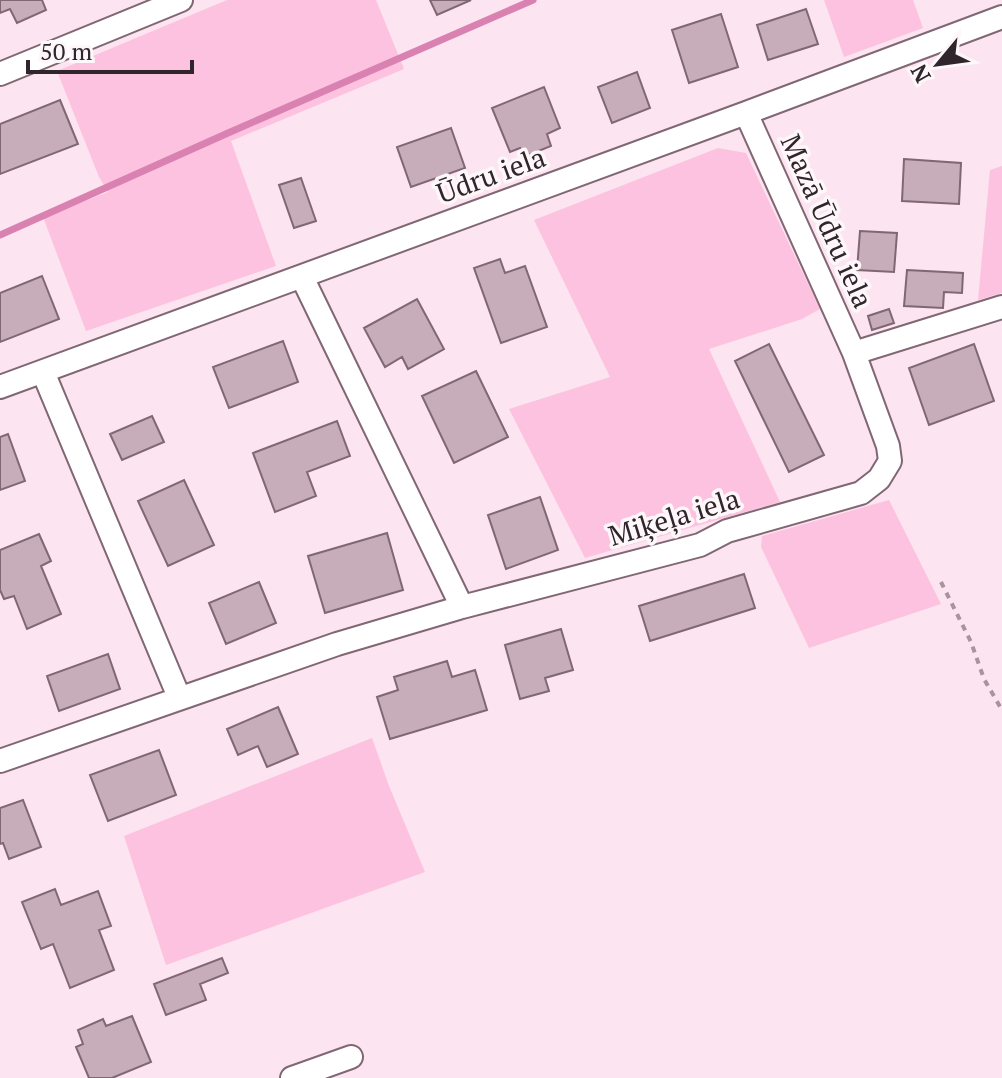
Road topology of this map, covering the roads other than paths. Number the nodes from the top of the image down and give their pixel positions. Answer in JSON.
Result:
{"nodes":[{"id":1,"x":181,"y":0,"type":"edge"},
{"id":2,"x":1002,"y":17,"type":"edge"},
{"id":3,"x":0,"y":74,"type":"edge"},
{"id":4,"x":746,"y":113,"type":"junction"},
{"id":5,"x":302,"y":277,"type":"junction"},
{"id":6,"x":1002,"y":307,"type":"edge"},
{"id":7,"x":854,"y":353,"type":"junction"},
{"id":8,"x":43,"y":372,"type":"junction"},
{"id":9,"x":0,"y":387,"type":"edge"},
{"id":10,"x":890,"y":461,"type":"joint"},
{"id":11,"x":462,"y":607,"type":"junction"},
{"id":12,"x":179,"y":697,"type":"junction"},
{"id":13,"x":0,"y":761,"type":"edge"},
{"id":14,"x":351,"y":1057,"type":"dead end"},
{"id":15,"x":292,"y":1078,"type":"edge"}],
"edges":[{"from":1,"to":3,"type":"street"},
{"from":2,"to":4,"type":"street","name":"Ūdru iela"},
{"from":4,"to":5,"type":"street","name":"Ūdru iela"},
{"from":4,"to":7,"type":"street","name":"Mazā Ūdru iela"},
{"from":5,"to":8,"type":"street","name":"Ūdru iela"},
{"from":5,"to":11,"type":"street"},
{"from":6,"to":7,"type":"street","name":"Mazā Ūdru iela"},
{"from":7,"to":10,"type":"street","name":"Mazā Ūdru iela"},
{"from":8,"to":9,"type":"street","name":"Ūdru iela"},
{"from":8,"to":12,"type":"street"},
{"from":10,"to":11,"type":"street","name":"Miķeļa iela"},
{"from":11,"to":12,"type":"street","name":"Miķeļa iela"},
{"from":12,"to":13,"type":"street","name":"Miķeļa iela"},
{"from":14,"to":15,"type":"street"}]}
